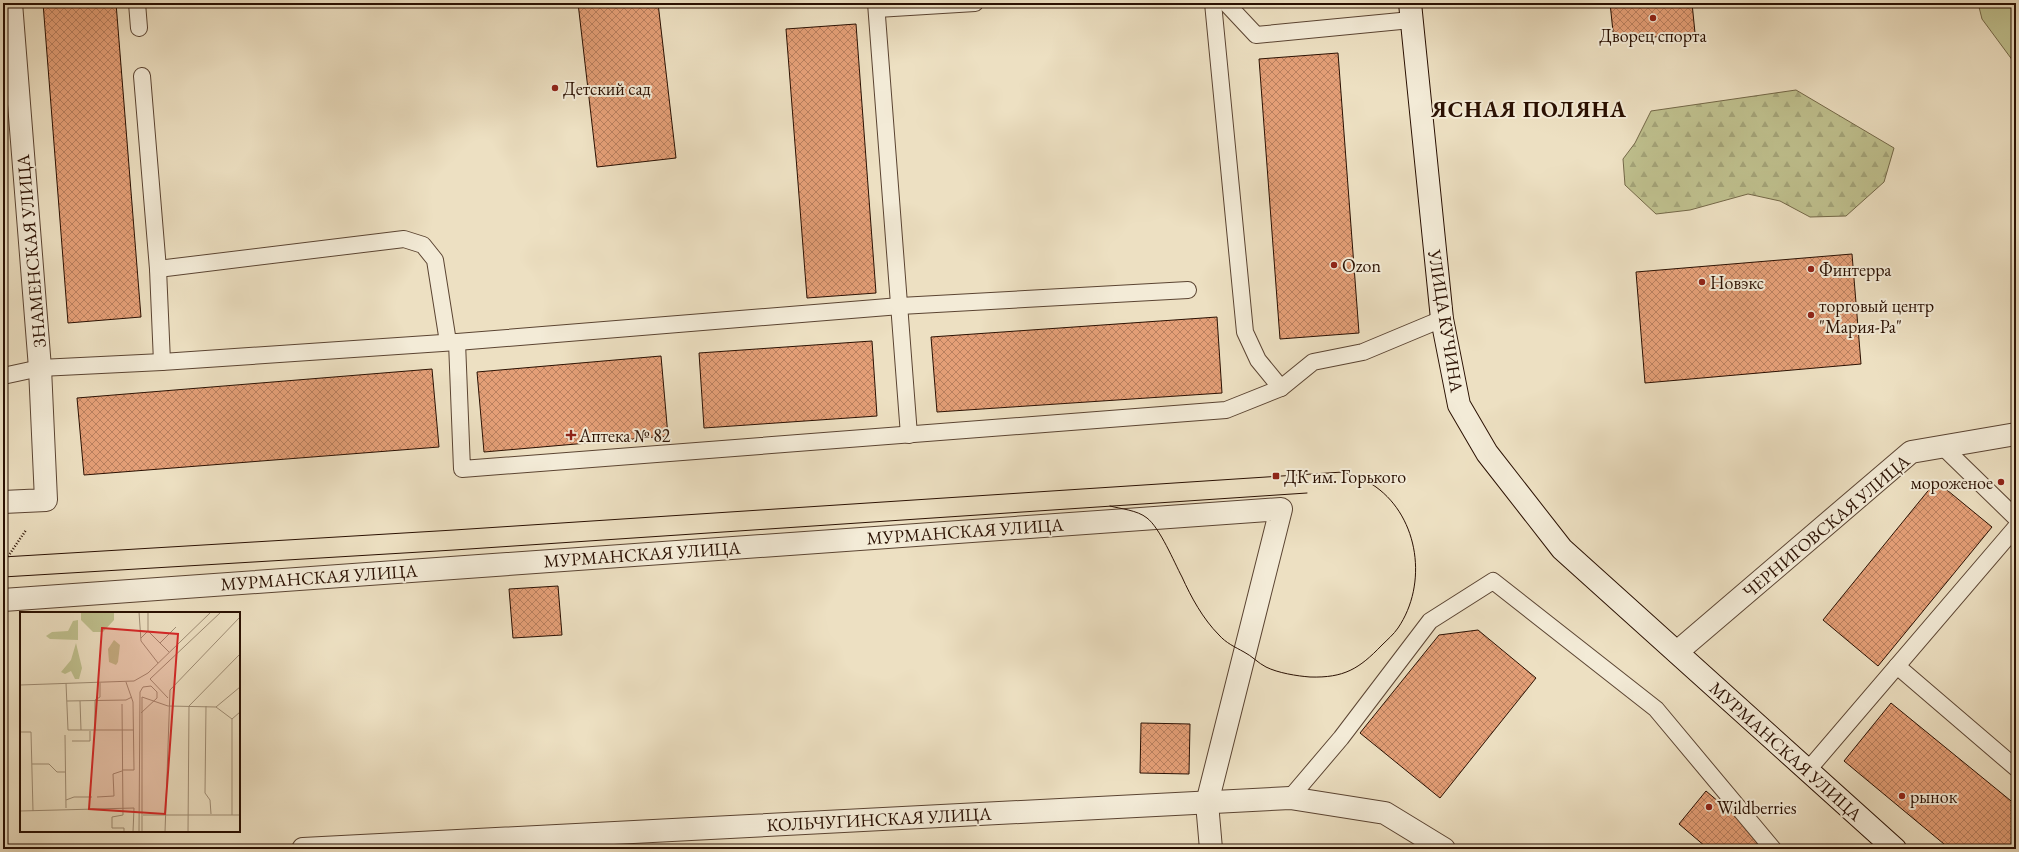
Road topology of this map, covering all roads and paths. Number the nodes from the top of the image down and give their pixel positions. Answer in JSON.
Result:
{"nodes":[{"id":1,"x":11,"y":3,"type":"edge"},
{"id":2,"x":137,"y":3,"type":"edge"},
{"id":3,"x":975,"y":3,"type":"edge"},
{"id":4,"x":1214,"y":3,"type":"edge"},
{"id":5,"x":1226,"y":3,"type":"edge"},
{"id":6,"x":876,"y":6,"type":"edge"},
{"id":7,"x":1410,"y":12,"type":"edge"},
{"id":8,"x":139,"y":28,"type":"dead end"},
{"id":9,"x":142,"y":76,"type":"dead end"},
{"id":10,"x":158,"y":269,"type":"junction"},
{"id":11,"x":1188,"y":290,"type":"dead end"},
{"id":12,"x":900,"y":306,"type":"junction"},
{"id":13,"x":1442,"y":319,"type":"junction"},
{"id":14,"x":453,"y":342,"type":"junction"},
{"id":15,"x":162,"y":362,"type":"junction"},
{"id":16,"x":40,"y":368,"type":"junction"},
{"id":17,"x":3,"y":376,"type":"edge"},
{"id":18,"x":1280,"y":388,"type":"junction"},
{"id":19,"x":2016,"y":434,"type":"edge"},
{"id":20,"x":909,"y":435,"type":"junction"},
{"id":21,"x":1942,"y":447,"type":"junction"},
{"id":22,"x":46,"y":500,"type":"junction"},
{"id":23,"x":3,"y":502,"type":"edge"},
{"id":24,"x":2016,"y":518,"type":"edge"},
{"id":25,"x":2016,"y":527,"type":"edge"},
{"id":26,"x":3,"y":564,"type":"edge"},
{"id":27,"x":3,"y":600,"type":"edge"},
{"id":28,"x":1677,"y":652,"type":"junction"},
{"id":29,"x":1897,"y":666,"type":"junction"},
{"id":30,"x":2016,"y":768,"type":"edge"},
{"id":31,"x":1808,"y":770,"type":"junction"},
{"id":32,"x":1290,"y":798,"type":"junction"},
{"id":33,"x":1207,"y":803,"type":"junction"},
{"id":34,"x":303,"y":849,"type":"edge"},
{"id":35,"x":1211,"y":849,"type":"edge"},
{"id":36,"x":1444,"y":849,"type":"edge"},
{"id":37,"x":1773,"y":849,"type":"edge"},
{"id":38,"x":1895,"y":849,"type":"edge"}],
"edges":[{"from":1,"to":16,"type":"street","name":"ЗНАМЕНСКАЯ УЛИЦА"},
{"from":2,"to":8,"type":"lane"},
{"from":3,"to":6,"type":"lane"},
{"from":4,"to":18,"type":"lane"},
{"from":5,"to":7,"type":"lane"},
{"from":6,"to":12,"type":"lane"},
{"from":7,"to":13,"type":"street","name":"УЛИЦА КУЧИНА"},
{"from":9,"to":10,"type":"lane"},
{"from":10,"to":14,"type":"lane"},
{"from":10,"to":15,"type":"lane"},
{"from":11,"to":12,"type":"lane"},
{"from":12,"to":14,"type":"lane"},
{"from":12,"to":20,"type":"lane"},
{"from":13,"to":18,"type":"lane"},
{"from":13,"to":28,"type":"street","name":"УЛИЦА КУЧИНА"},
{"from":14,"to":15,"type":"lane"},
{"from":14,"to":20,"type":"lane"},
{"from":15,"to":16,"type":"lane"},
{"from":16,"to":17,"type":"lane"},
{"from":16,"to":22,"type":"street","name":"ЗНАМЕНСКАЯ УЛИЦА"},
{"from":18,"to":20,"type":"lane"},
{"from":19,"to":21,"type":"street","name":"ЧЕРНИГОВСКАЯ УЛИЦА"},
{"from":21,"to":24,"type":"lane"},
{"from":21,"to":28,"type":"street","name":"ЧЕРНИГОВСКАЯ УЛИЦА"},
{"from":22,"to":23,"type":"street"},
{"from":22,"to":26,"type":"path"},
{"from":25,"to":29,"type":"lane"},
{"from":27,"to":33,"type":"street","name":"МУРМАНСКАЯ УЛИЦА"},
{"from":28,"to":31,"type":"street","name":"МУРМАНСКАЯ УЛИЦА"},
{"from":29,"to":30,"type":"lane"},
{"from":29,"to":31,"type":"lane"},
{"from":31,"to":38,"type":"street","name":"МУРМАНСКАЯ УЛИЦА"},
{"from":32,"to":33,"type":"street","name":"КОЛЬЧУГИНСКАЯ УЛИЦА"},
{"from":32,"to":36,"type":"street","name":"КОЛЬЧУГИНСКАЯ УЛИЦА"},
{"from":32,"to":37,"type":"lane"},
{"from":33,"to":34,"type":"street","name":"КОЛЬЧУГИНСКАЯ УЛИЦА"},
{"from":33,"to":35,"type":"street"}]}
